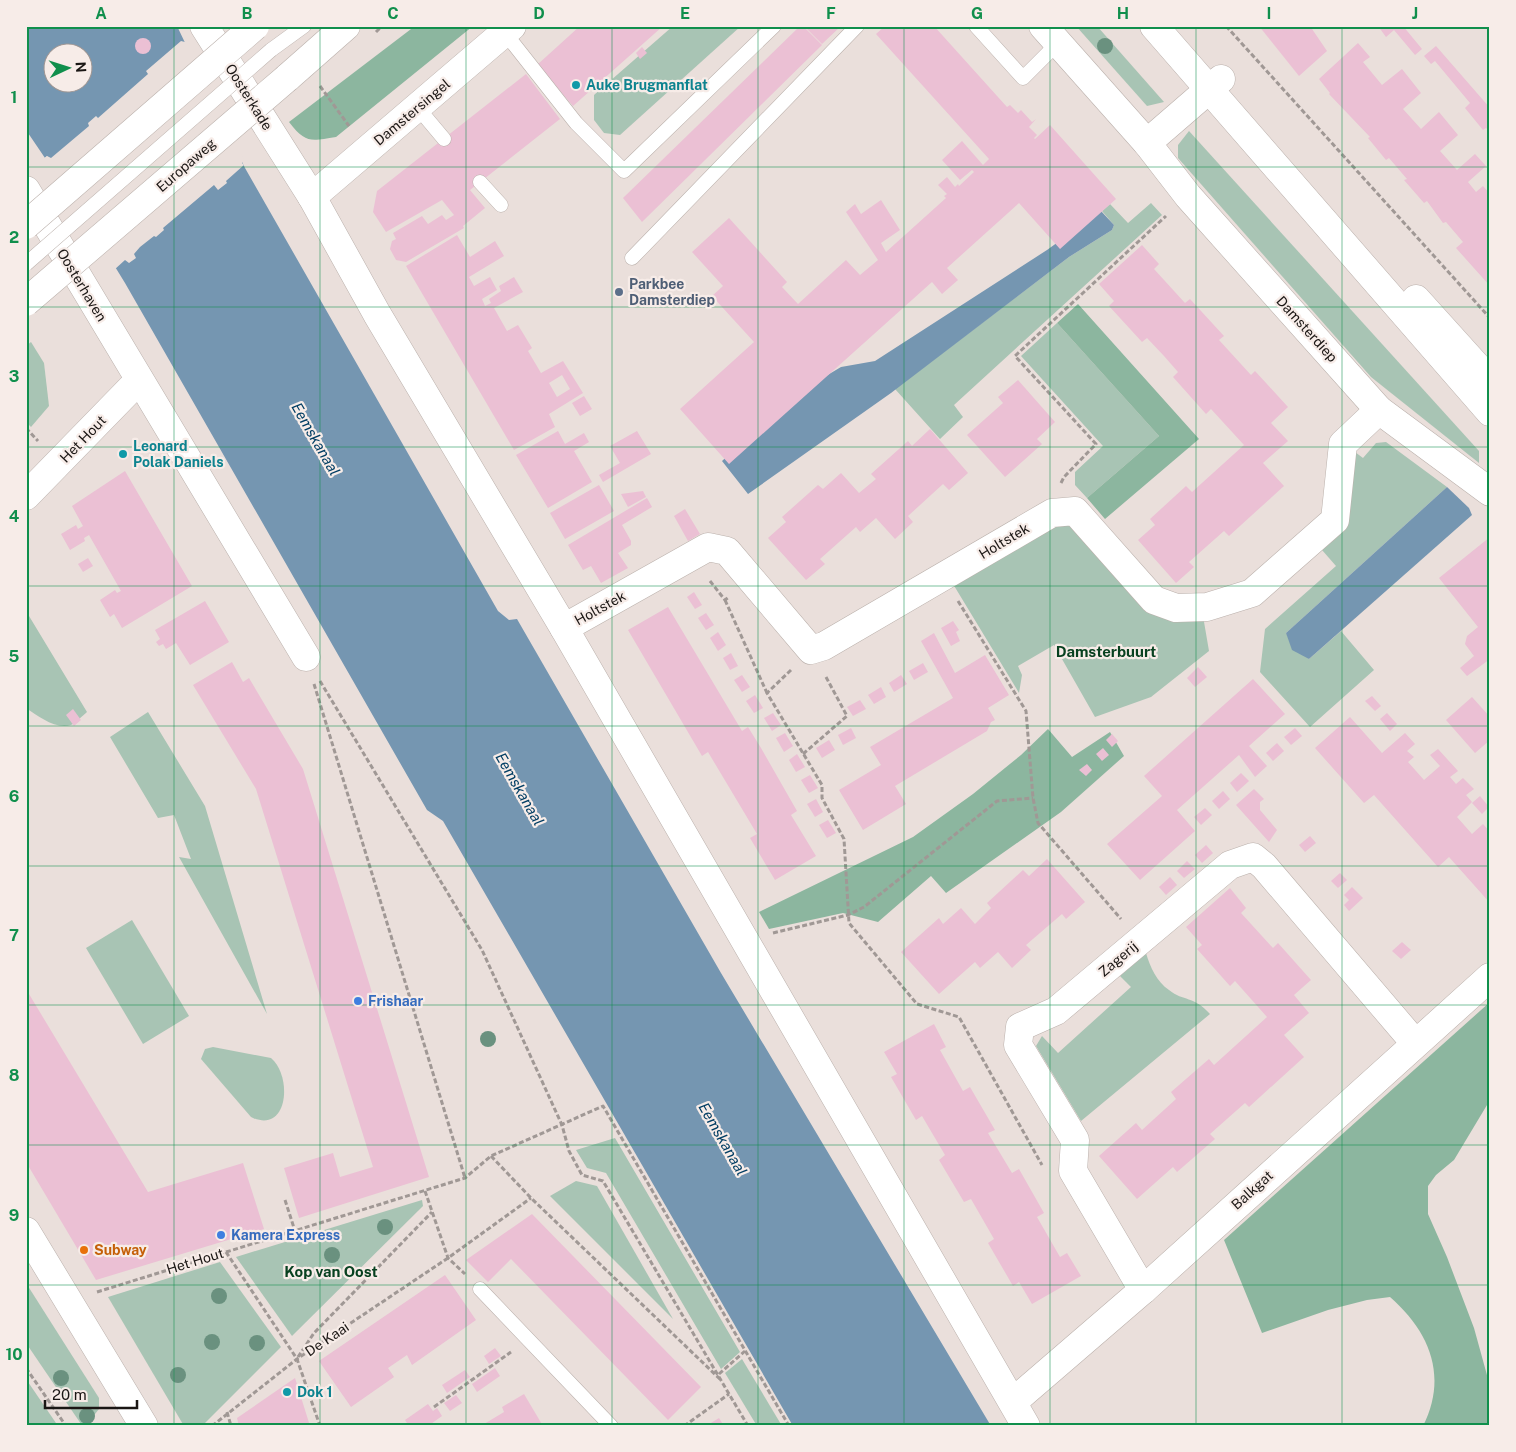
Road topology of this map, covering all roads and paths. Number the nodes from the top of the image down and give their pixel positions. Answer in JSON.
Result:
{"nodes":[{"id":1,"x":204,"y":26,"type":"edge"},
{"id":2,"x":255,"y":26,"type":"edge"},
{"id":3,"x":286,"y":26,"type":"edge"},
{"id":4,"x":304,"y":26,"type":"edge"},
{"id":5,"x":346,"y":26,"type":"edge"},
{"id":6,"x":774,"y":26,"type":"edge"},
{"id":7,"x":857,"y":26,"type":"edge"},
{"id":8,"x":976,"y":26,"type":"edge"},
{"id":9,"x":1154,"y":26,"type":"edge"},
{"id":10,"x":1176,"y":26,"type":"edge"},
{"id":11,"x":1226,"y":26,"type":"edge"},
{"id":12,"x":509,"y":29,"type":"edge"},
{"id":13,"x":1050,"y":35,"type":"edge"},
{"id":14,"x":271,"y":50,"type":"junction"},
{"id":15,"x":315,"y":80,"type":"dead end"},
{"id":16,"x":1215,"y":84,"type":"junction"},
{"id":17,"x":418,"y":108,"type":"junction"},
{"id":18,"x":444,"y":139,"type":"dead end"},
{"id":19,"x":1147,"y":143,"type":"junction"},
{"id":20,"x":367,"y":151,"type":"junction"},
{"id":21,"x":480,"y":182,"type":"dead end"},
{"id":22,"x":26,"y":190,"type":"edge"},
{"id":23,"x":1188,"y":196,"type":"junction"},
{"id":24,"x":312,"y":197,"type":"junction"},
{"id":25,"x":501,"y":205,"type":"dead end"},
{"id":26,"x":26,"y":225,"type":"edge"},
{"id":27,"x":632,"y":258,"type":"dead end"},
{"id":28,"x":26,"y":264,"type":"edge"},
{"id":29,"x":26,"y":302,"type":"edge"},
{"id":30,"x":1490,"y":318,"type":"edge"},
{"id":31,"x":139,"y":380,"type":"junction"},
{"id":32,"x":1490,"y":381,"type":"edge"},
{"id":33,"x":1379,"y":410,"type":"junction"},
{"id":34,"x":1490,"y":412,"type":"edge"},
{"id":35,"x":1490,"y":492,"type":"edge"},
{"id":36,"x":26,"y":496,"type":"edge"},
{"id":37,"x":1052,"y":513,"type":"junction"},
{"id":38,"x":749,"y":578,"type":"junction"},
{"id":39,"x":943,"y":578,"type":"junction"},
{"id":40,"x":708,"y":579,"type":"dead end"},
{"id":41,"x":725,"y":600,"type":"junction"},
{"id":42,"x":564,"y":628,"type":"junction"},
{"id":43,"x":812,"y":650,"type":"junction"},
{"id":44,"x":306,"y":657,"type":"junction"},
{"id":45,"x":768,"y":693,"type":"junction"},
{"id":46,"x":803,"y":754,"type":"junction"},
{"id":47,"x":1033,"y":798,"type":"junction"},
{"id":48,"x":848,"y":915,"type":"junction"},
{"id":49,"x":1139,"y":941,"type":"junction"},
{"id":50,"x":748,"y":946,"type":"junction"},
{"id":51,"x":1490,"y":977,"type":"edge"},
{"id":52,"x":1415,"y":1043,"type":"junction"},
{"id":53,"x":562,"y":1125,"type":"junction"},
{"id":54,"x":491,"y":1156,"type":"junction"},
{"id":55,"x":1045,"y":1171,"type":"dead end"},
{"id":56,"x":465,"y":1178,"type":"junction"},
{"id":57,"x":424,"y":1191,"type":"junction"},
{"id":58,"x":531,"y":1198,"type":"junction"},
{"id":59,"x":285,"y":1200,"type":"dead end"},
{"id":60,"x":432,"y":1212,"type":"junction"},
{"id":61,"x":26,"y":1231,"type":"edge"},
{"id":62,"x":295,"y":1231,"type":"junction"},
{"id":63,"x":226,"y":1252,"type":"junction"},
{"id":64,"x":448,"y":1258,"type":"junction"},
{"id":65,"x":480,"y":1289,"type":"joint"},
{"id":66,"x":1143,"y":1290,"type":"junction"},
{"id":67,"x":68,"y":1302,"type":"junction"},
{"id":68,"x":529,"y":1340,"type":"junction"},
{"id":69,"x":745,"y":1351,"type":"junction"},
{"id":70,"x":297,"y":1359,"type":"junction"},
{"id":71,"x":26,"y":1368,"type":"edge"},
{"id":72,"x":719,"y":1374,"type":"junction"},
{"id":73,"x":724,"y":1383,"type":"junction"},
{"id":74,"x":729,"y":1394,"type":"junction"},
{"id":75,"x":1013,"y":1402,"type":"junction"},
{"id":76,"x":434,"y":1407,"type":"dead end"},
{"id":77,"x":227,"y":1412,"type":"junction"},
{"id":78,"x":136,"y":1422,"type":"edge"},
{"id":79,"x":66,"y":1426,"type":"edge"},
{"id":80,"x":212,"y":1426,"type":"edge"},
{"id":81,"x":232,"y":1426,"type":"edge"},
{"id":82,"x":320,"y":1426,"type":"edge"},
{"id":83,"x":611,"y":1426,"type":"edge"},
{"id":84,"x":684,"y":1426,"type":"edge"},
{"id":85,"x":748,"y":1426,"type":"edge"},
{"id":86,"x":789,"y":1426,"type":"edge"},
{"id":87,"x":1026,"y":1426,"type":"edge"}],
"edges":[{"from":1,"to":24,"type":"street","name":"Oosterkade"},
{"from":2,"to":26,"type":"street","bridge":true},
{"from":3,"to":14,"type":"lane"},
{"from":4,"to":14,"type":"lane"},
{"from":5,"to":29,"type":"street","name":"Europaweg","bridge":true},
{"from":6,"to":12,"type":"lane"},
{"from":7,"to":27,"type":"lane"},
{"from":8,"to":13,"type":"lane"},
{"from":9,"to":16,"type":"street"},
{"from":10,"to":16,"type":"street"},
{"from":11,"to":30,"type":"path"},
{"from":12,"to":17,"type":"street","name":"Damstersingel"},
{"from":13,"to":19,"type":"street","name":"Damsterdiep"},
{"from":14,"to":28,"type":"lane","bridge":true},
{"from":15,"to":20,"type":"path"},
{"from":16,"to":19,"type":"street"},
{"from":16,"to":32,"type":"street"},
{"from":16,"to":34,"type":"street"},
{"from":17,"to":18,"type":"lane"},
{"from":17,"to":20,"type":"street","name":"Damstersingel"},
{"from":19,"to":23,"type":"street","name":"Damsterdiep"},
{"from":20,"to":24,"type":"street","name":"Damstersingel"},
{"from":21,"to":25,"type":"lane"},
{"from":22,"to":31,"type":"street","name":"Oosterhaven"},
{"from":23,"to":33,"type":"street","name":"Damsterdiep"},
{"from":23,"to":37,"type":"path"},
{"from":24,"to":42,"type":"street"},
{"from":31,"to":36,"type":"street","name":"Het Hout"},
{"from":31,"to":44,"type":"street"},
{"from":33,"to":35,"type":"street","name":"Damsterdiep"},
{"from":33,"to":37,"type":"street","name":"Holtstek"},
{"from":37,"to":39,"type":"street","name":"Holtstek"},
{"from":38,"to":41,"type":"path"},
{"from":38,"to":42,"type":"street","name":"Holtstek"},
{"from":38,"to":43,"type":"street","name":"Holtstek"},
{"from":39,"to":43,"type":"street","name":"Holtstek"},
{"from":39,"to":47,"type":"path"},
{"from":40,"to":41,"type":"path"},
{"from":41,"to":45,"type":"path"},
{"from":42,"to":50,"type":"street"},
{"from":43,"to":45,"type":"path"},
{"from":43,"to":46,"type":"path"},
{"from":44,"to":53,"type":"path"},
{"from":44,"to":56,"type":"path"},
{"from":45,"to":46,"type":"path"},
{"from":46,"to":48,"type":"path"},
{"from":47,"to":48,"type":"path"},
{"from":47,"to":49,"type":"path"},
{"from":48,"to":50,"type":"path"},
{"from":48,"to":55,"type":"path"},
{"from":49,"to":52,"type":"street","name":"Zagerij"},
{"from":49,"to":66,"type":"street","name":"Zagerij"},
{"from":50,"to":75,"type":"street"},
{"from":51,"to":52,"type":"street","name":"Balkgat"},
{"from":52,"to":66,"type":"street","name":"Balkgat"},
{"from":53,"to":54,"type":"path"},
{"from":53,"to":69,"type":"path"},
{"from":53,"to":72,"type":"path"},
{"from":54,"to":56,"type":"path"},
{"from":54,"to":58,"type":"path"},
{"from":56,"to":57,"type":"path","name":"Het Hout"},
{"from":57,"to":60,"type":"path"},
{"from":57,"to":62,"type":"path","name":"Het Hout"},
{"from":58,"to":64,"type":"path","name":"De Kaai"},
{"from":58,"to":73,"type":"path"},
{"from":59,"to":62,"type":"path"},
{"from":60,"to":64,"type":"path"},
{"from":60,"to":70,"type":"path"},
{"from":61,"to":67,"type":"street"},
{"from":62,"to":63,"type":"path","name":"Het Hout"},
{"from":63,"to":67,"type":"path","name":"Het Hout"},
{"from":63,"to":70,"type":"path"},
{"from":64,"to":65,"type":"path"},
{"from":64,"to":70,"type":"path","name":"De Kaai"},
{"from":65,"to":68,"type":"lane"},
{"from":66,"to":75,"type":"street","name":"Balkgat"},
{"from":67,"to":78,"type":"street"},
{"from":68,"to":76,"type":"path"},
{"from":68,"to":83,"type":"lane"},
{"from":69,"to":72,"type":"path"},
{"from":69,"to":86,"type":"path"},
{"from":70,"to":77,"type":"path","name":"De Kaai"},
{"from":70,"to":82,"type":"path"},
{"from":71,"to":79,"type":"path"},
{"from":72,"to":73,"type":"path"},
{"from":73,"to":74,"type":"path"},
{"from":74,"to":84,"type":"path"},
{"from":74,"to":85,"type":"path"},
{"from":75,"to":87,"type":"street"},
{"from":77,"to":80,"type":"path","name":"De Kaai"},
{"from":77,"to":81,"type":"path"}]}
